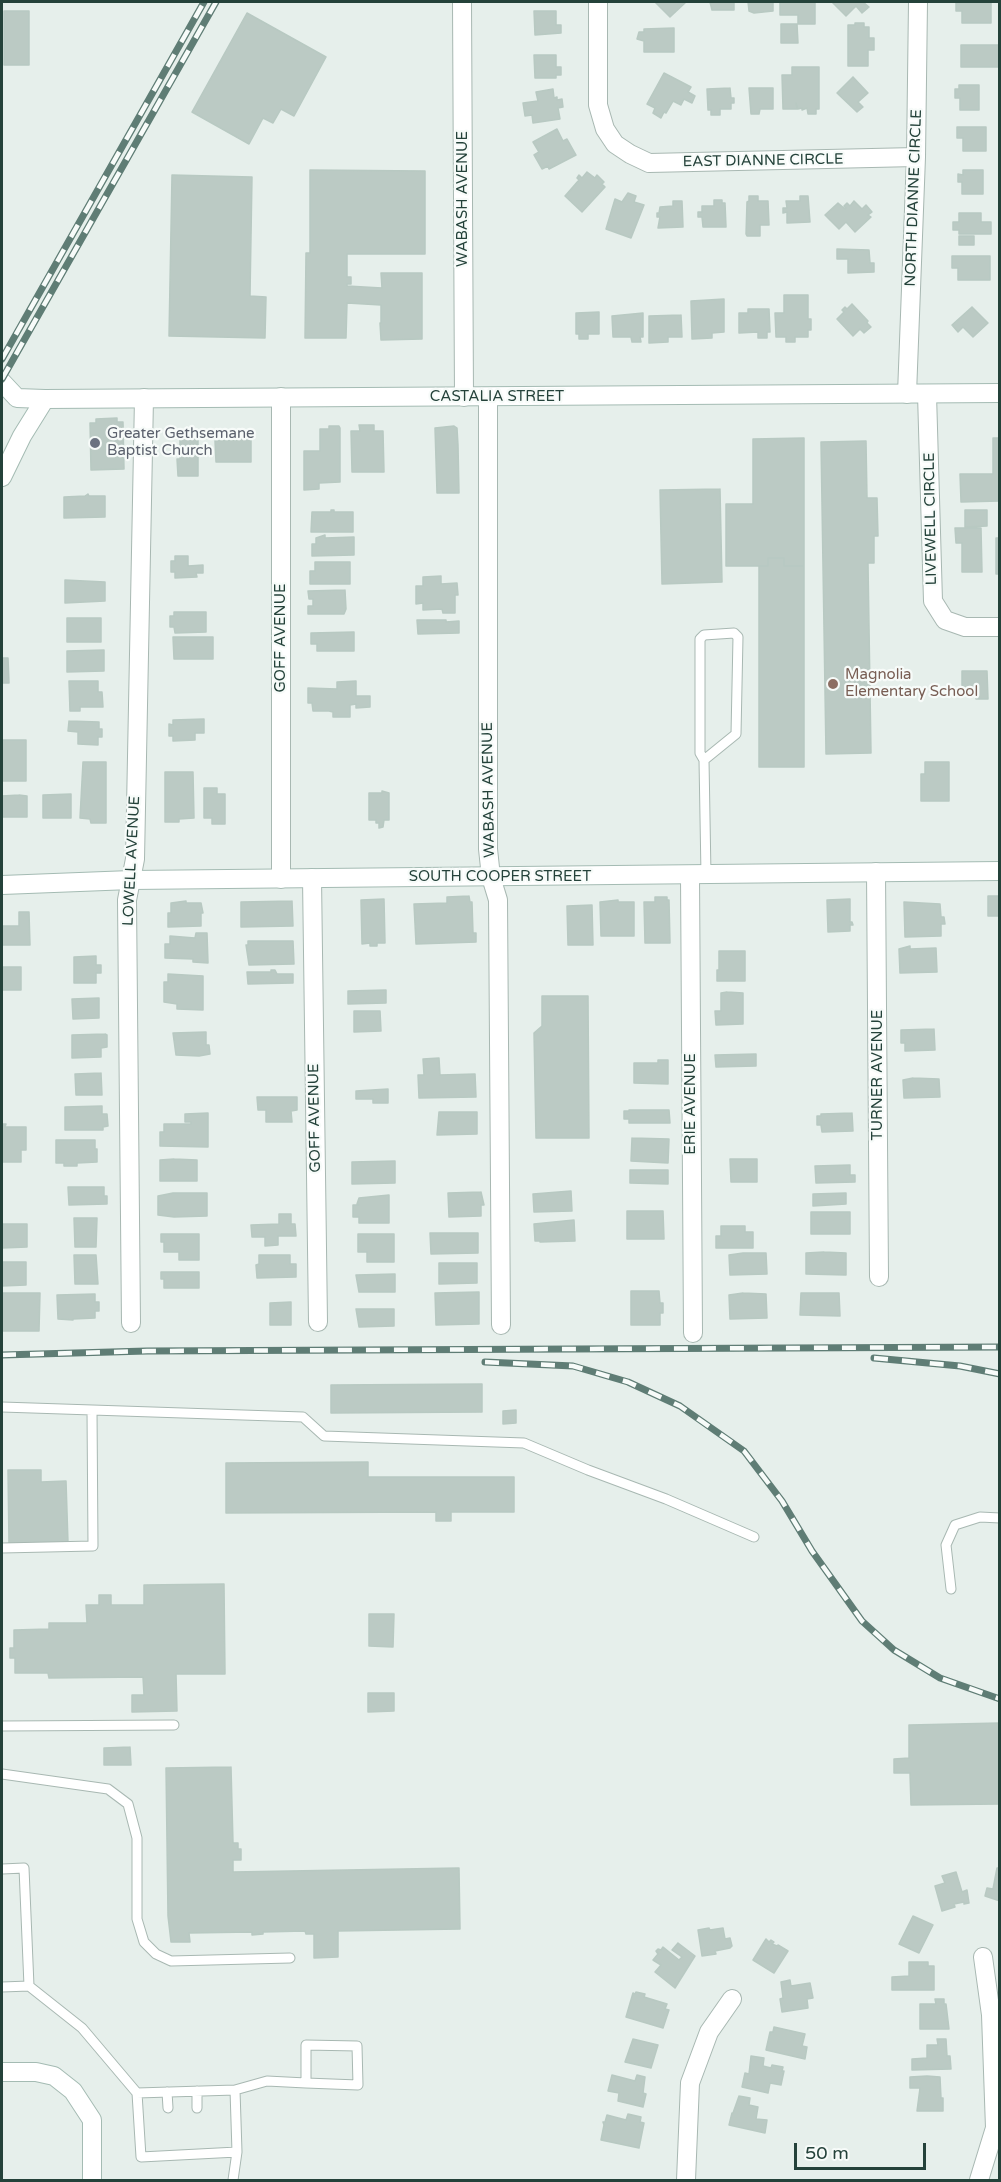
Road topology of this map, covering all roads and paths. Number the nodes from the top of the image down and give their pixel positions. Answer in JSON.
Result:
{"nodes":[{"id":1,"x":462,"y":2,"type":"edge"},
{"id":2,"x":598,"y":2,"type":"edge"},
{"id":3,"x":918,"y":2,"type":"edge"},
{"id":4,"x":916,"y":157,"type":"junction"},
{"id":5,"x":2,"y":382,"type":"edge"},
{"id":6,"x":999,"y":393,"type":"edge"},
{"id":7,"x":907,"y":394,"type":"junction"},
{"id":8,"x":927,"y":394,"type":"junction"},
{"id":9,"x":281,"y":397,"type":"junction"},
{"id":10,"x":464,"y":397,"type":"junction"},
{"id":11,"x":488,"y":397,"type":"junction"},
{"id":12,"x":144,"y":398,"type":"junction"},
{"id":13,"x":45,"y":399,"type":"junction"},
{"id":14,"x":2,"y":477,"type":"edge"},
{"id":15,"x":999,"y":627,"type":"edge"},
{"id":16,"x":704,"y":760,"type":"junction"},
{"id":17,"x":999,"y":871,"type":"edge"},
{"id":18,"x":876,"y":872,"type":"junction"},
{"id":19,"x":698,"y":875,"type":"junction"},
{"id":20,"x":491,"y":876,"type":"junction"},
{"id":21,"x":312,"y":878,"type":"junction"},
{"id":22,"x":281,"y":879,"type":"junction"},
{"id":23,"x":131,"y":880,"type":"junction"},
{"id":24,"x":2,"y":885,"type":"edge"},
{"id":25,"x":879,"y":1277,"type":"dead end"},
{"id":26,"x":318,"y":1322,"type":"dead end"},
{"id":27,"x":131,"y":1323,"type":"dead end"},
{"id":28,"x":501,"y":1325,"type":"dead end"},
{"id":29,"x":693,"y":1333,"type":"dead end"},
{"id":30,"x":2,"y":1407,"type":"edge"},
{"id":31,"x":92,"y":1410,"type":"junction"},
{"id":32,"x":999,"y":1518,"type":"edge"},
{"id":33,"x":754,"y":1537,"type":"dead end"},
{"id":34,"x":2,"y":1548,"type":"edge"},
{"id":35,"x":951,"y":1589,"type":"dead end"},
{"id":36,"x":174,"y":1725,"type":"dead end"},
{"id":37,"x":2,"y":1726,"type":"edge"},
{"id":38,"x":2,"y":1774,"type":"edge"},
{"id":39,"x":2,"y":1869,"type":"edge"},
{"id":40,"x":983,"y":1957,"type":"dead end"},
{"id":41,"x":290,"y":1958,"type":"dead end"},
{"id":42,"x":29,"y":1986,"type":"junction"},
{"id":43,"x":2,"y":1987,"type":"edge"},
{"id":44,"x":732,"y":2000,"type":"dead end"},
{"id":45,"x":2,"y":2072,"type":"edge"},
{"id":46,"x":306,"y":2083,"type":"junction"},
{"id":47,"x":235,"y":2090,"type":"junction"},
{"id":48,"x":197,"y":2091,"type":"junction"},
{"id":49,"x":167,"y":2092,"type":"junction"},
{"id":50,"x":137,"y":2093,"type":"junction"},
{"id":51,"x":168,"y":2108,"type":"dead end"},
{"id":52,"x":197,"y":2108,"type":"dead end"},
{"id":53,"x":198,"y":2144,"type":"dead end"},
{"id":54,"x":237,"y":2152,"type":"junction"},
{"id":55,"x":198,"y":2154,"type":"junction"},
{"id":56,"x":92,"y":2181,"type":"edge"},
{"id":57,"x":233,"y":2181,"type":"edge"},
{"id":58,"x":686,"y":2181,"type":"edge"},
{"id":59,"x":979,"y":2181,"type":"edge"}],
"edges":[{"from":1,"to":10,"type":"street","name":"WABASH AVENUE"},
{"from":2,"to":4,"type":"street","name":"EAST DIANNE CIRCLE"},
{"from":3,"to":4,"type":"street","name":"NORTH DIANNE CIRCLE"},
{"from":4,"to":7,"type":"street","name":"NORTH DIANNE CIRCLE"},
{"from":5,"to":13,"type":"street","name":"CASTALIA STREET"},
{"from":6,"to":8,"type":"street","name":"CASTALIA STREET"},
{"from":7,"to":8,"type":"street","name":"CASTALIA STREET"},
{"from":7,"to":11,"type":"street","name":"CASTALIA STREET"},
{"from":8,"to":15,"type":"street","name":"LIVEWELL CIRCLE"},
{"from":9,"to":10,"type":"street","name":"CASTALIA STREET"},
{"from":9,"to":12,"type":"street","name":"CASTALIA STREET"},
{"from":9,"to":22,"type":"street","name":"GOFF AVENUE"},
{"from":10,"to":11,"type":"street","name":"CASTALIA STREET"},
{"from":11,"to":20,"type":"street","name":"WABASH AVENUE"},
{"from":12,"to":13,"type":"street","name":"CASTALIA STREET"},
{"from":12,"to":23,"type":"street","name":"LOWELL AVENUE"},
{"from":13,"to":14,"type":"street"},
{"from":16,"to":16,"type":"lane"},
{"from":16,"to":19,"type":"lane"},
{"from":17,"to":18,"type":"street","name":"SOUTH COOPER STREET"},
{"from":18,"to":19,"type":"street","name":"SOUTH COOPER STREET"},
{"from":18,"to":25,"type":"street","name":"TURNER AVENUE"},
{"from":19,"to":20,"type":"street","name":"SOUTH COOPER STREET"},
{"from":19,"to":29,"type":"street","name":"ERIE AVENUE"},
{"from":20,"to":21,"type":"street","name":"SOUTH COOPER STREET"},
{"from":20,"to":28,"type":"street","name":"WABASH AVENUE"},
{"from":21,"to":22,"type":"street","name":"SOUTH COOPER STREET"},
{"from":21,"to":26,"type":"street","name":"GOFF AVENUE"},
{"from":22,"to":23,"type":"street","name":"SOUTH COOPER STREET"},
{"from":23,"to":24,"type":"street","name":"SOUTH COOPER STREET"},
{"from":23,"to":27,"type":"street","name":"LOWELL AVENUE"},
{"from":30,"to":31,"type":"lane"},
{"from":31,"to":33,"type":"lane"},
{"from":31,"to":34,"type":"lane"},
{"from":32,"to":35,"type":"lane"},
{"from":36,"to":37,"type":"lane"},
{"from":38,"to":41,"type":"lane"},
{"from":39,"to":42,"type":"lane"},
{"from":40,"to":59,"type":"street"},
{"from":42,"to":43,"type":"lane"},
{"from":42,"to":50,"type":"lane"},
{"from":44,"to":58,"type":"street"},
{"from":45,"to":56,"type":"street"},
{"from":46,"to":46,"type":"lane"},
{"from":46,"to":47,"type":"lane"},
{"from":47,"to":48,"type":"lane"},
{"from":47,"to":54,"type":"lane"},
{"from":48,"to":49,"type":"lane"},
{"from":48,"to":52,"type":"lane"},
{"from":49,"to":50,"type":"lane"},
{"from":49,"to":51,"type":"lane"},
{"from":50,"to":55,"type":"lane"},
{"from":53,"to":55,"type":"lane"},
{"from":54,"to":55,"type":"lane"},
{"from":54,"to":57,"type":"lane"}]}
